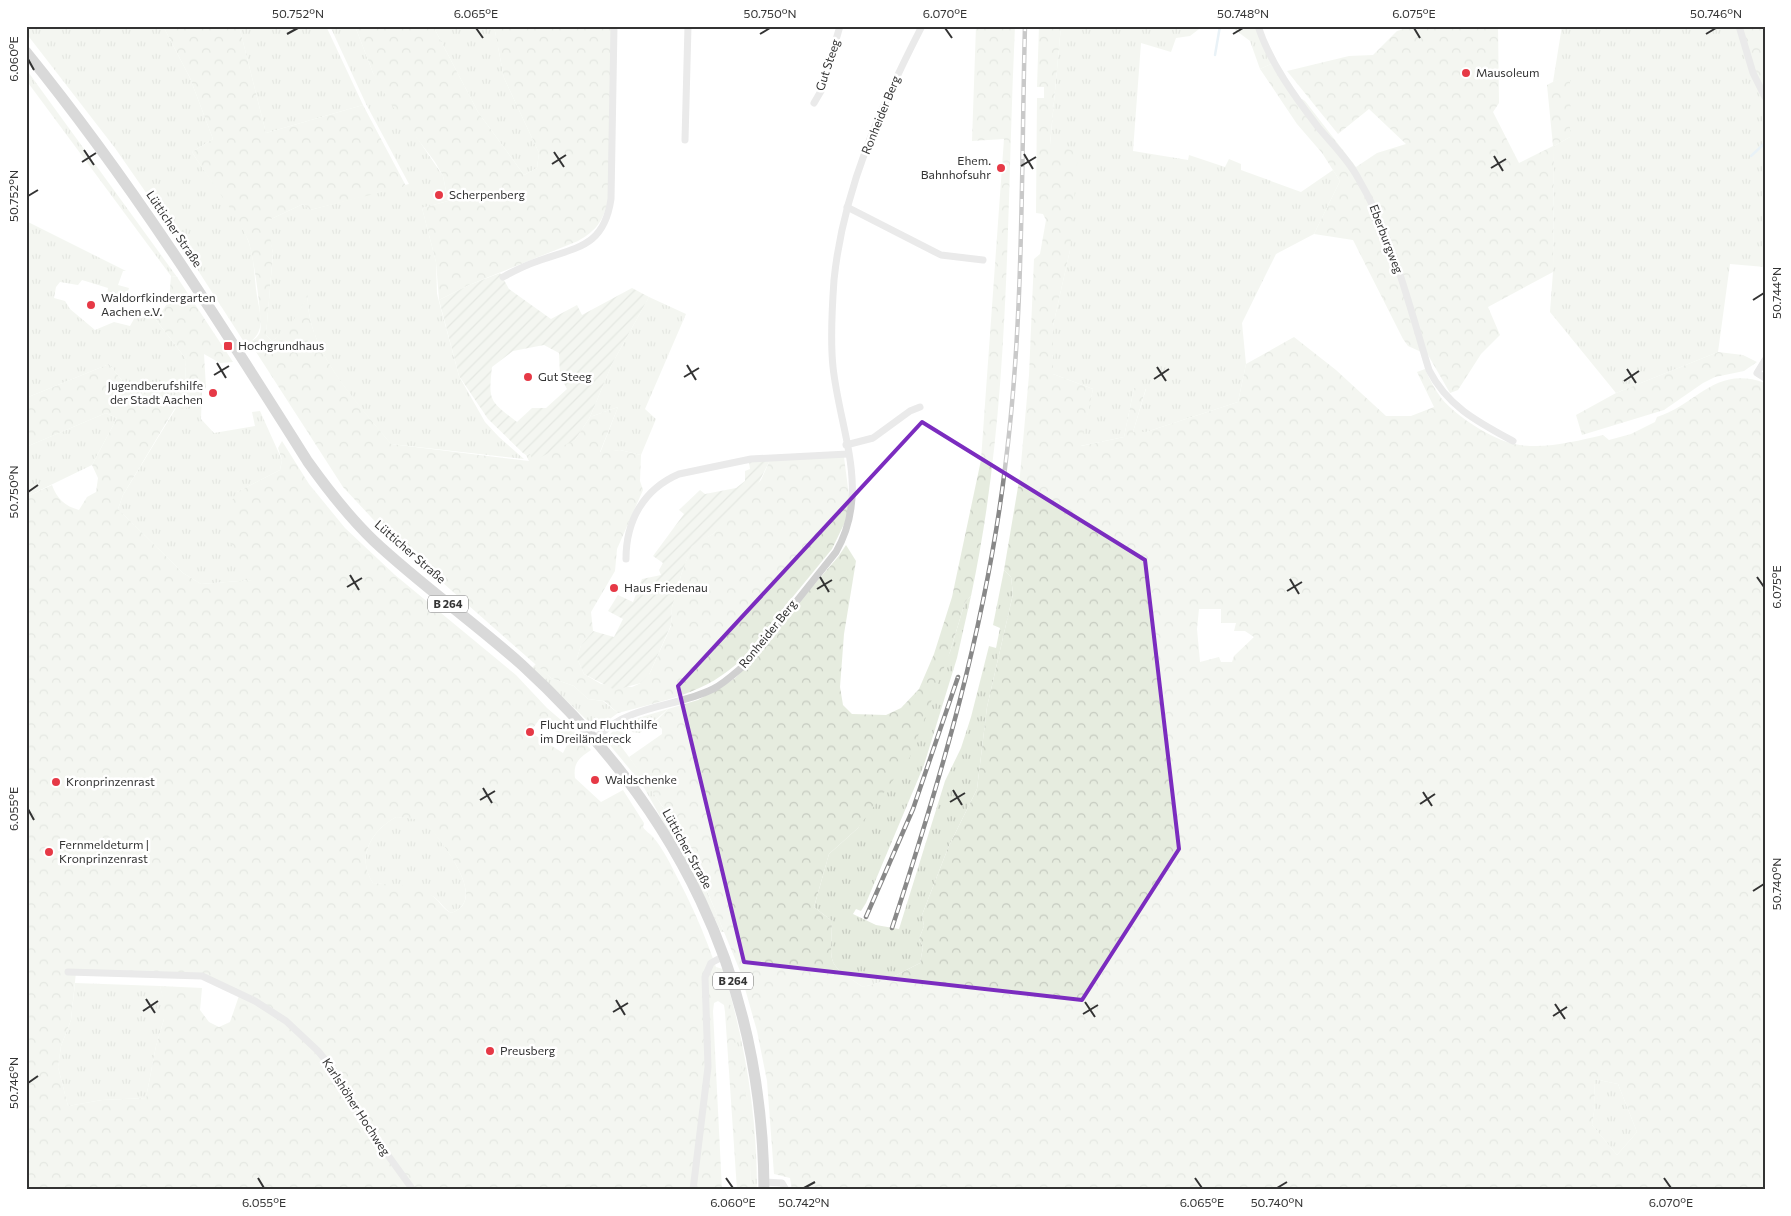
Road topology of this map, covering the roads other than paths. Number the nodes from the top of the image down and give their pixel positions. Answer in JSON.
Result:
{"nodes":[{"id":1,"x":614,"y":26,"type":"edge"},
{"id":2,"x":688,"y":26,"type":"edge"},
{"id":3,"x":840,"y":26,"type":"edge"},
{"id":4,"x":922,"y":26,"type":"edge"},
{"id":5,"x":1258,"y":26,"type":"edge"},
{"id":6,"x":1739,"y":26,"type":"edge"},
{"id":7,"x":26,"y":52,"type":"edge"},
{"id":8,"x":1765,"y":97,"type":"edge"},
{"id":9,"x":814,"y":103,"type":"dead end"},
{"id":10,"x":685,"y":140,"type":"dead end"},
{"id":11,"x":847,"y":207,"type":"junction"},
{"id":12,"x":983,"y":260,"type":"dead end"},
{"id":13,"x":503,"y":277,"type":"dead end"},
{"id":14,"x":1765,"y":360,"type":"edge"},
{"id":15,"x":1765,"y":378,"type":"edge"},
{"id":16,"x":920,"y":407,"type":"dead end"},
{"id":17,"x":1512,"y":441,"type":"dead end"},
{"id":18,"x":846,"y":445,"type":"junction"},
{"id":19,"x":848,"y":454,"type":"junction"},
{"id":20,"x":626,"y":558,"type":"dead end"},
{"id":21,"x":595,"y":738,"type":"junction"},
{"id":22,"x":724,"y":956,"type":"junction"},
{"id":23,"x":68,"y":972,"type":"dead end"},
{"id":24,"x":764,"y":1186,"type":"edge"},
{"id":25,"x":413,"y":1190,"type":"edge"},
{"id":26,"x":693,"y":1190,"type":"edge"},
{"id":27,"x":786,"y":1190,"type":"edge"}],
"edges":[{"from":1,"to":13,"type":"street"},
{"from":2,"to":10,"type":"street"},
{"from":3,"to":9,"type":"street","name":"Gut Steeg"},
{"from":4,"to":11,"type":"street","name":"Ronheider Berg"},
{"from":5,"to":17,"type":"street","name":"Eberburgweg"},
{"from":6,"to":8,"type":"street"},
{"from":7,"to":21,"type":"main road","name":"Lütticher Straße","number":"B 264"},
{"from":11,"to":12,"type":"street"},
{"from":11,"to":18,"type":"street","name":"Ronheider Berg"},
{"from":14,"to":15,"type":"street"},
{"from":16,"to":18,"type":"street"},
{"from":18,"to":19,"type":"street","name":"Ronheider Berg"},
{"from":19,"to":20,"type":"street"},
{"from":19,"to":21,"type":"street","name":"Ronheider Berg"},
{"from":21,"to":22,"type":"main road","name":"Lütticher Straße","number":"B 264"},
{"from":22,"to":24,"type":"main road","name":"Lütticher Straße","number":"B 264"},
{"from":22,"to":26,"type":"street"},
{"from":23,"to":25,"type":"street","name":"Karlshöher Hochweg"},
{"from":24,"to":27,"type":"street"}]}
